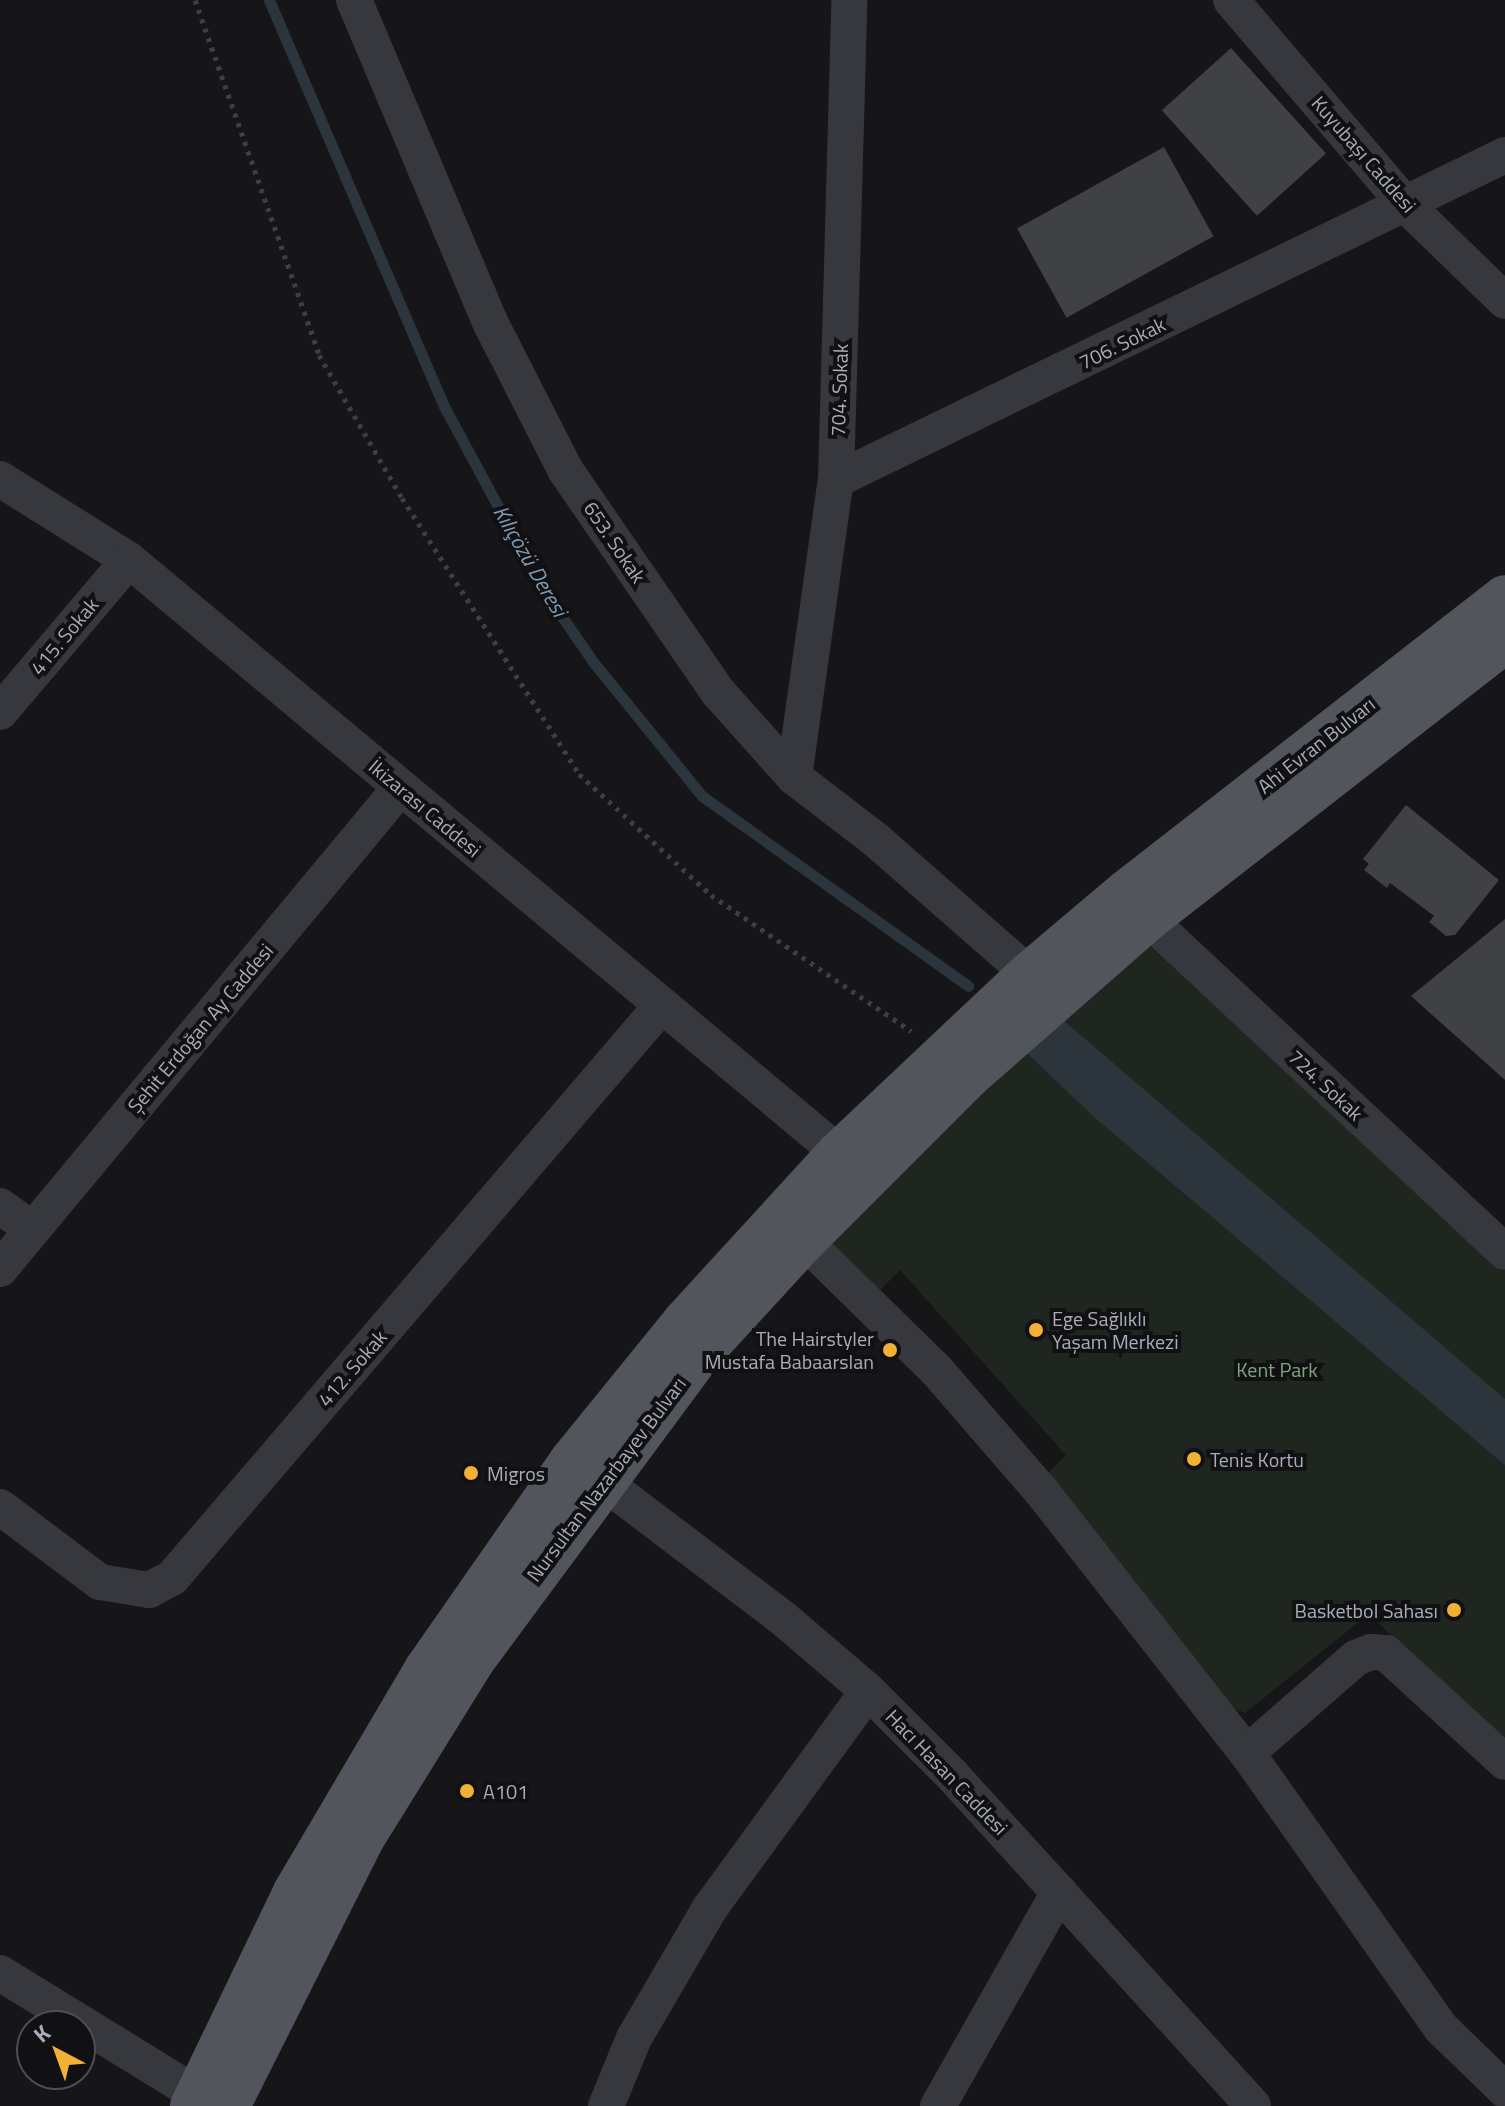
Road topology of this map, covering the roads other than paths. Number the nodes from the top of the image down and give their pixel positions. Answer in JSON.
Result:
{"nodes":[{"id":1,"x":354,"y":0,"type":"edge"},
{"id":2,"x":849,"y":0,"type":"edge"},
{"id":3,"x":1231,"y":0,"type":"edge"},
{"id":4,"x":1505,"y":155,"type":"edge"},
{"id":5,"x":1407,"y":206,"type":"junction"},
{"id":6,"x":1505,"y":301,"type":"edge"},
{"id":7,"x":0,"y":479,"type":"edge"},
{"id":8,"x":836,"y":480,"type":"junction"},
{"id":9,"x":129,"y":560,"type":"junction"},
{"id":10,"x":1505,"y":597,"type":"edge"},
{"id":11,"x":1505,"y":641,"type":"edge"},
{"id":12,"x":0,"y":712,"type":"edge"},
{"id":13,"x":794,"y":777,"type":"junction"},
{"id":14,"x":400,"y":788,"type":"junction"},
{"id":15,"x":1137,"y":906,"type":"junction"},
{"id":16,"x":1029,"y":974,"type":"junction"},
{"id":17,"x":662,"y":1005,"type":"junction"},
{"id":18,"x":839,"y":1153,"type":"junction"},
{"id":19,"x":0,"y":1206,"type":"edge"},
{"id":20,"x":32,"y":1229,"type":"junction"},
{"id":21,"x":792,"y":1230,"type":"junction"},
{"id":22,"x":1505,"y":1252,"type":"edge"},
{"id":23,"x":0,"y":1269,"type":"edge"},
{"id":24,"x":602,"y":1481,"type":"junction"},
{"id":25,"x":0,"y":1507,"type":"edge"},
{"id":26,"x":868,"y":1691,"type":"junction"},
{"id":27,"x":1247,"y":1753,"type":"junction"},
{"id":28,"x":1505,"y":1762,"type":"edge"},
{"id":29,"x":1059,"y":1892,"type":"junction"},
{"id":30,"x":0,"y":1973,"type":"edge"},
{"id":31,"x":1505,"y":2090,"type":"edge"},
{"id":32,"x":206,"y":2102,"type":"edge"},
{"id":33,"x":606,"y":2106,"type":"edge"},
{"id":34,"x":938,"y":2106,"type":"edge"},
{"id":35,"x":1253,"y":2106,"type":"edge"}],
"edges":[{"from":1,"to":13,"type":"street","name":"653. Sokak"},
{"from":2,"to":8,"type":"street","name":"704. Sokak"},
{"from":3,"to":5,"type":"street","name":"Kuyubaşı Caddesi"},
{"from":4,"to":5,"type":"street","name":"706. Sokak"},
{"from":5,"to":6,"type":"street","name":"Kuyubaşı Caddesi"},
{"from":5,"to":8,"type":"street","name":"706. Sokak"},
{"from":7,"to":9,"type":"street","name":"İkizarası Caddesi"},
{"from":8,"to":13,"type":"street","name":"704. Sokak"},
{"from":9,"to":12,"type":"street","name":"415. Sokak"},
{"from":9,"to":14,"type":"street","name":"İkizarası Caddesi"},
{"from":10,"to":15,"type":"main road","name":"Ahi Evran Bulvarı"},
{"from":11,"to":15,"type":"main road","name":"Ahi Evran Bulvarı"},
{"from":13,"to":16,"type":"street","name":"653. Sokak"},
{"from":14,"to":17,"type":"street","name":"İkizarası Caddesi"},
{"from":14,"to":20,"type":"street","name":"Şehit Erdoğan Ay Caddesi"},
{"from":15,"to":16,"type":"main road"},
{"from":15,"to":21,"type":"main road","name":"Nursultan Nazarbayev Bulvarı"},
{"from":15,"to":22,"type":"street","name":"724. Sokak"},
{"from":16,"to":18,"type":"main road","name":"Nursultan Nazarbayev Bulvarı"},
{"from":17,"to":18,"type":"street","name":"İkizarası Caddesi"},
{"from":17,"to":25,"type":"street","name":"412. Sokak"},
{"from":18,"to":21,"type":"main road","name":"Nursultan Nazarbayev Bulvarı"},
{"from":19,"to":20,"type":"street"},
{"from":20,"to":23,"type":"street","name":"Şehit Erdoğan Ay Caddesi"},
{"from":21,"to":24,"type":"main road","name":"Nursultan Nazarbayev Bulvarı"},
{"from":21,"to":27,"type":"street"},
{"from":21,"to":32,"type":"main road","name":"Nursultan Nazarbayev Bulvarı"},
{"from":24,"to":26,"type":"street","name":"Hacı Hasan Caddesi"},
{"from":24,"to":32,"type":"main road","name":"Nursultan Nazarbayev Bulvarı"},
{"from":26,"to":29,"type":"street","name":"Hacı Hasan Caddesi"},
{"from":26,"to":33,"type":"street"},
{"from":27,"to":28,"type":"street"},
{"from":27,"to":31,"type":"street"},
{"from":29,"to":34,"type":"street"},
{"from":29,"to":35,"type":"street","name":"Hacı Hasan Caddesi"},
{"from":30,"to":32,"type":"street"}]}
